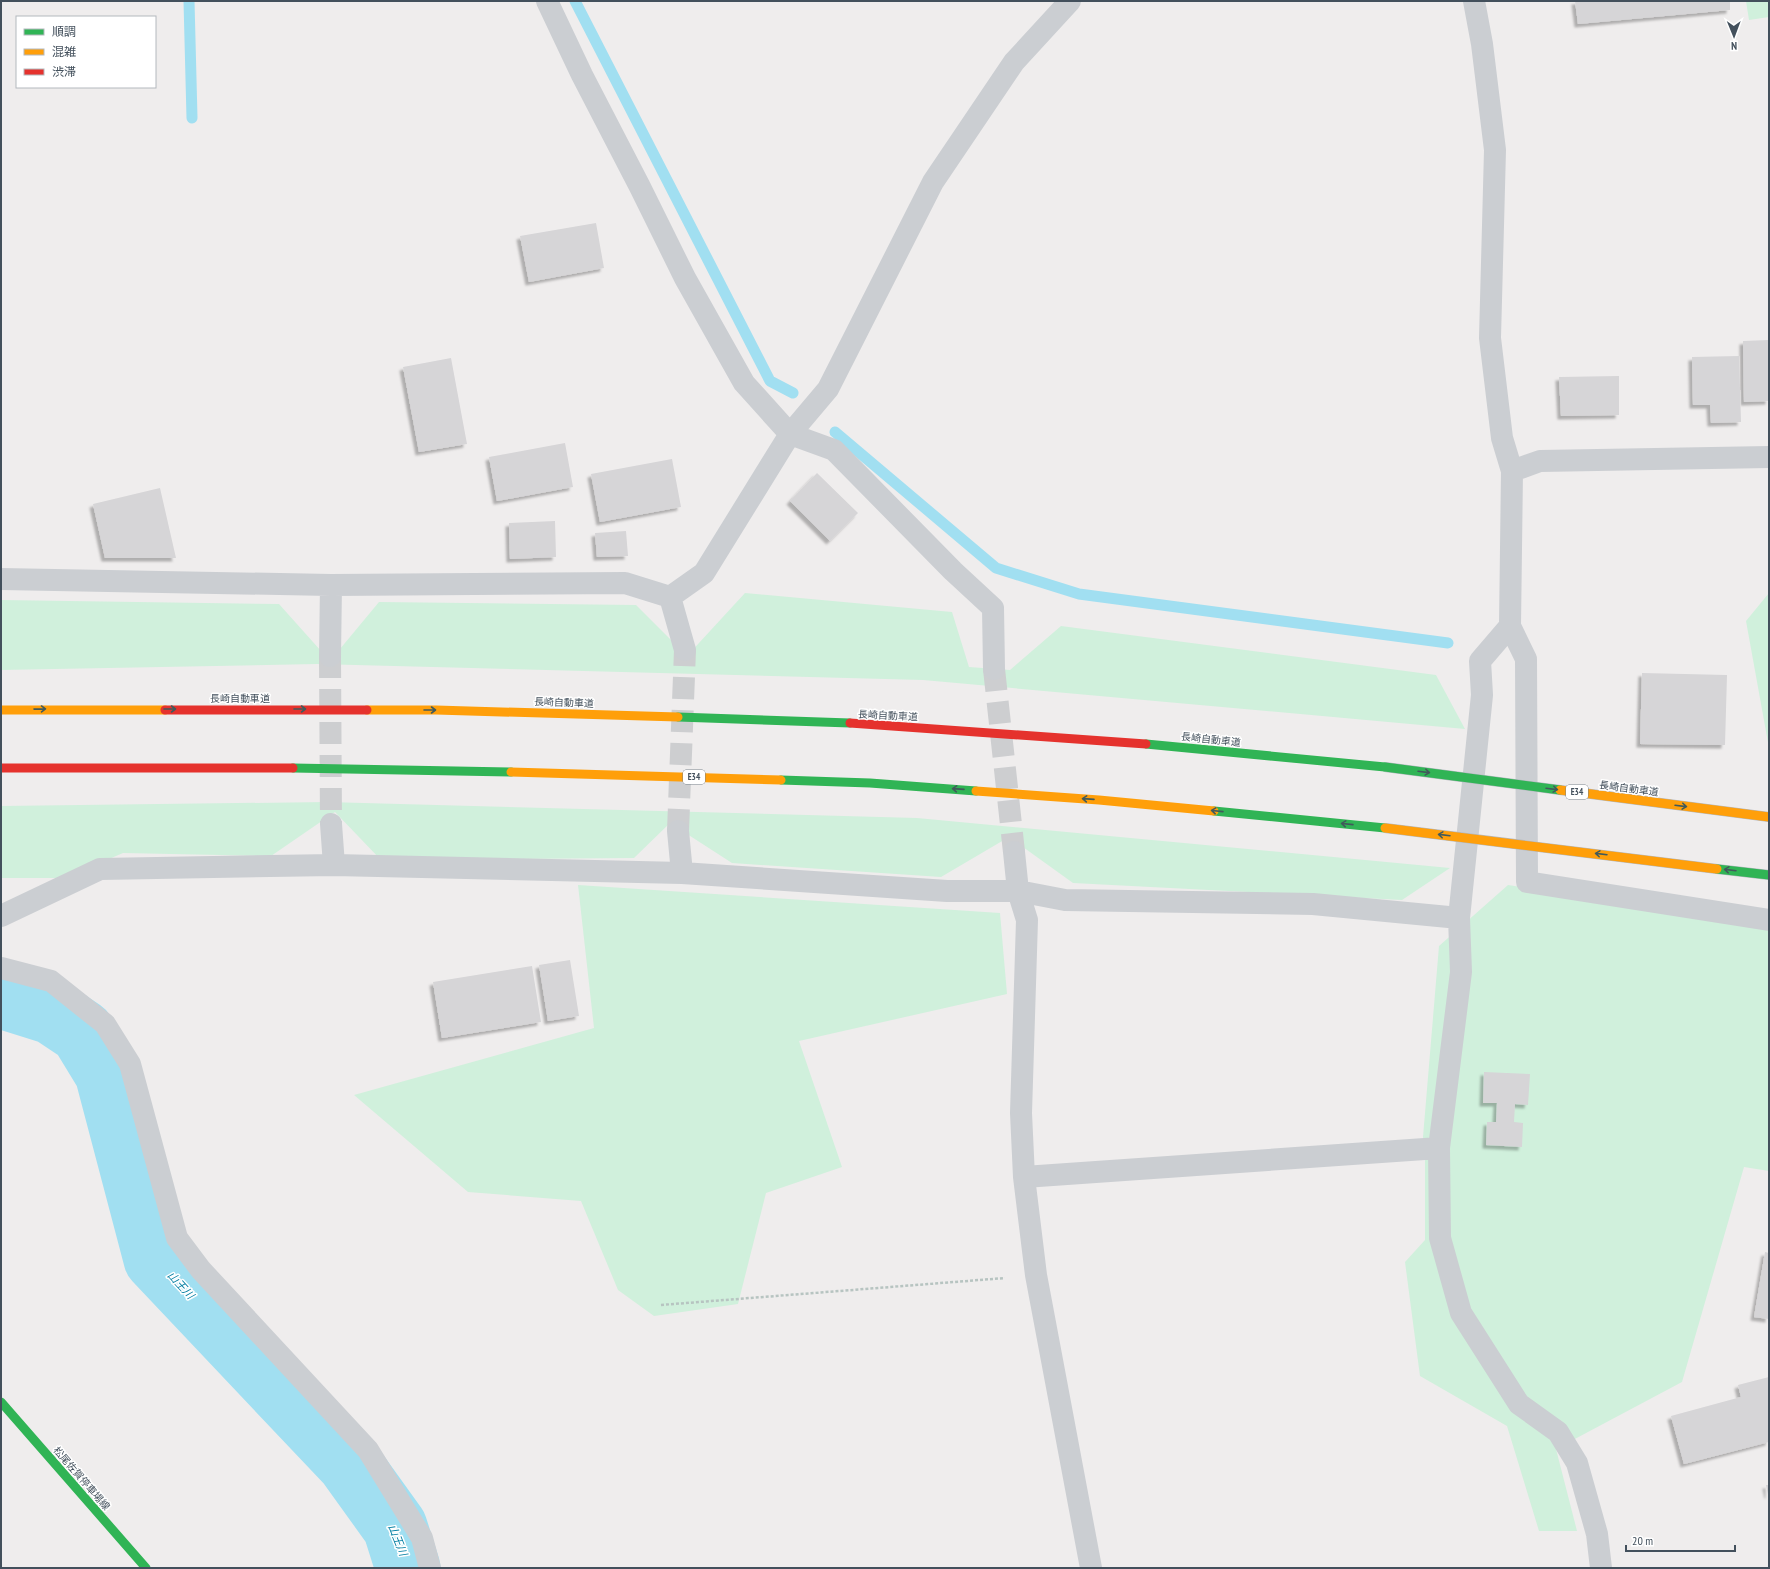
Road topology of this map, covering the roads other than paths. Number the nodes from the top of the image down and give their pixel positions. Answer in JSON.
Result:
{"nodes":[{"id":1,"x":547,"y":1,"type":"edge"},
{"id":2,"x":1070,"y":1,"type":"edge"},
{"id":3,"x":1474,"y":1,"type":"edge"},
{"id":4,"x":790,"y":434,"type":"junction"},
{"id":5,"x":1769,"y":457,"type":"edge"},
{"id":6,"x":1512,"y":471,"type":"junction"},
{"id":7,"x":1,"y":579,"type":"edge"},
{"id":8,"x":331,"y":585,"type":"junction"},
{"id":9,"x":670,"y":597,"type":"junction"},
{"id":10,"x":1510,"y":626,"type":"junction"},
{"id":11,"x":685,"y":650,"type":"tunnel mouth"},
{"id":12,"x":330,"y":656,"type":"tunnel mouth"},
{"id":13,"x":994,"y":669,"type":"tunnel mouth"},
{"id":14,"x":1,"y":710,"type":"edge"},
{"id":15,"x":1,"y":768,"type":"edge"},
{"id":16,"x":1769,"y":817,"type":"edge"},
{"id":17,"x":331,"y":824,"type":"tunnel mouth"},
{"id":18,"x":678,"y":831,"type":"tunnel mouth"},
{"id":19,"x":1014,"y":852,"type":"tunnel mouth"},
{"id":20,"x":334,"y":865,"type":"junction"},
{"id":21,"x":682,"y":873,"type":"junction"},
{"id":22,"x":1769,"y":875,"type":"edge"},
{"id":23,"x":1018,"y":891,"type":"junction"},
{"id":24,"x":1,"y":916,"type":"edge"},
{"id":25,"x":1459,"y":918,"type":"junction"},
{"id":26,"x":1769,"y":920,"type":"edge"},
{"id":27,"x":1,"y":968,"type":"edge"},
{"id":28,"x":1439,"y":1148,"type":"junction"},
{"id":29,"x":1024,"y":1177,"type":"junction"},
{"id":30,"x":1,"y":1402,"type":"edge"},
{"id":31,"x":146,"y":1568,"type":"edge"},
{"id":32,"x":430,"y":1568,"type":"edge"},
{"id":33,"x":1091,"y":1568,"type":"edge"},
{"id":34,"x":1601,"y":1568,"type":"edge"}],
"edges":[{"from":1,"to":4,"type":"street"},
{"from":2,"to":4,"type":"street"},
{"from":3,"to":6,"type":"street"},
{"from":4,"to":9,"type":"street"},
{"from":4,"to":13,"type":"street"},
{"from":5,"to":6,"type":"street"},
{"from":6,"to":10,"type":"street"},
{"from":7,"to":8,"type":"street"},
{"from":8,"to":9,"type":"street"},
{"from":8,"to":12,"type":"street"},
{"from":9,"to":11,"type":"street"},
{"from":10,"to":25,"type":"street"},
{"from":10,"to":26,"type":"street"},
{"from":14,"to":16,"type":"main road","name":"長崎自動車道","number":"E34","one_way":true,"bridge":true},
{"from":22,"to":15,"type":"main road","number":"E34","one_way":true,"bridge":true},
{"from":17,"to":20,"type":"street"},
{"from":18,"to":21,"type":"street"},
{"from":19,"to":23,"type":"street"},
{"from":20,"to":21,"type":"street"},
{"from":20,"to":24,"type":"street"},
{"from":21,"to":23,"type":"street"},
{"from":23,"to":25,"type":"street"},
{"from":23,"to":29,"type":"street"},
{"from":25,"to":28,"type":"street"},
{"from":27,"to":32,"type":"street"},
{"from":28,"to":29,"type":"street"},
{"from":28,"to":34,"type":"street"},
{"from":29,"to":33,"type":"street"},
{"from":30,"to":31,"type":"main road","name":"松尾佐賀停車場線"}]}
